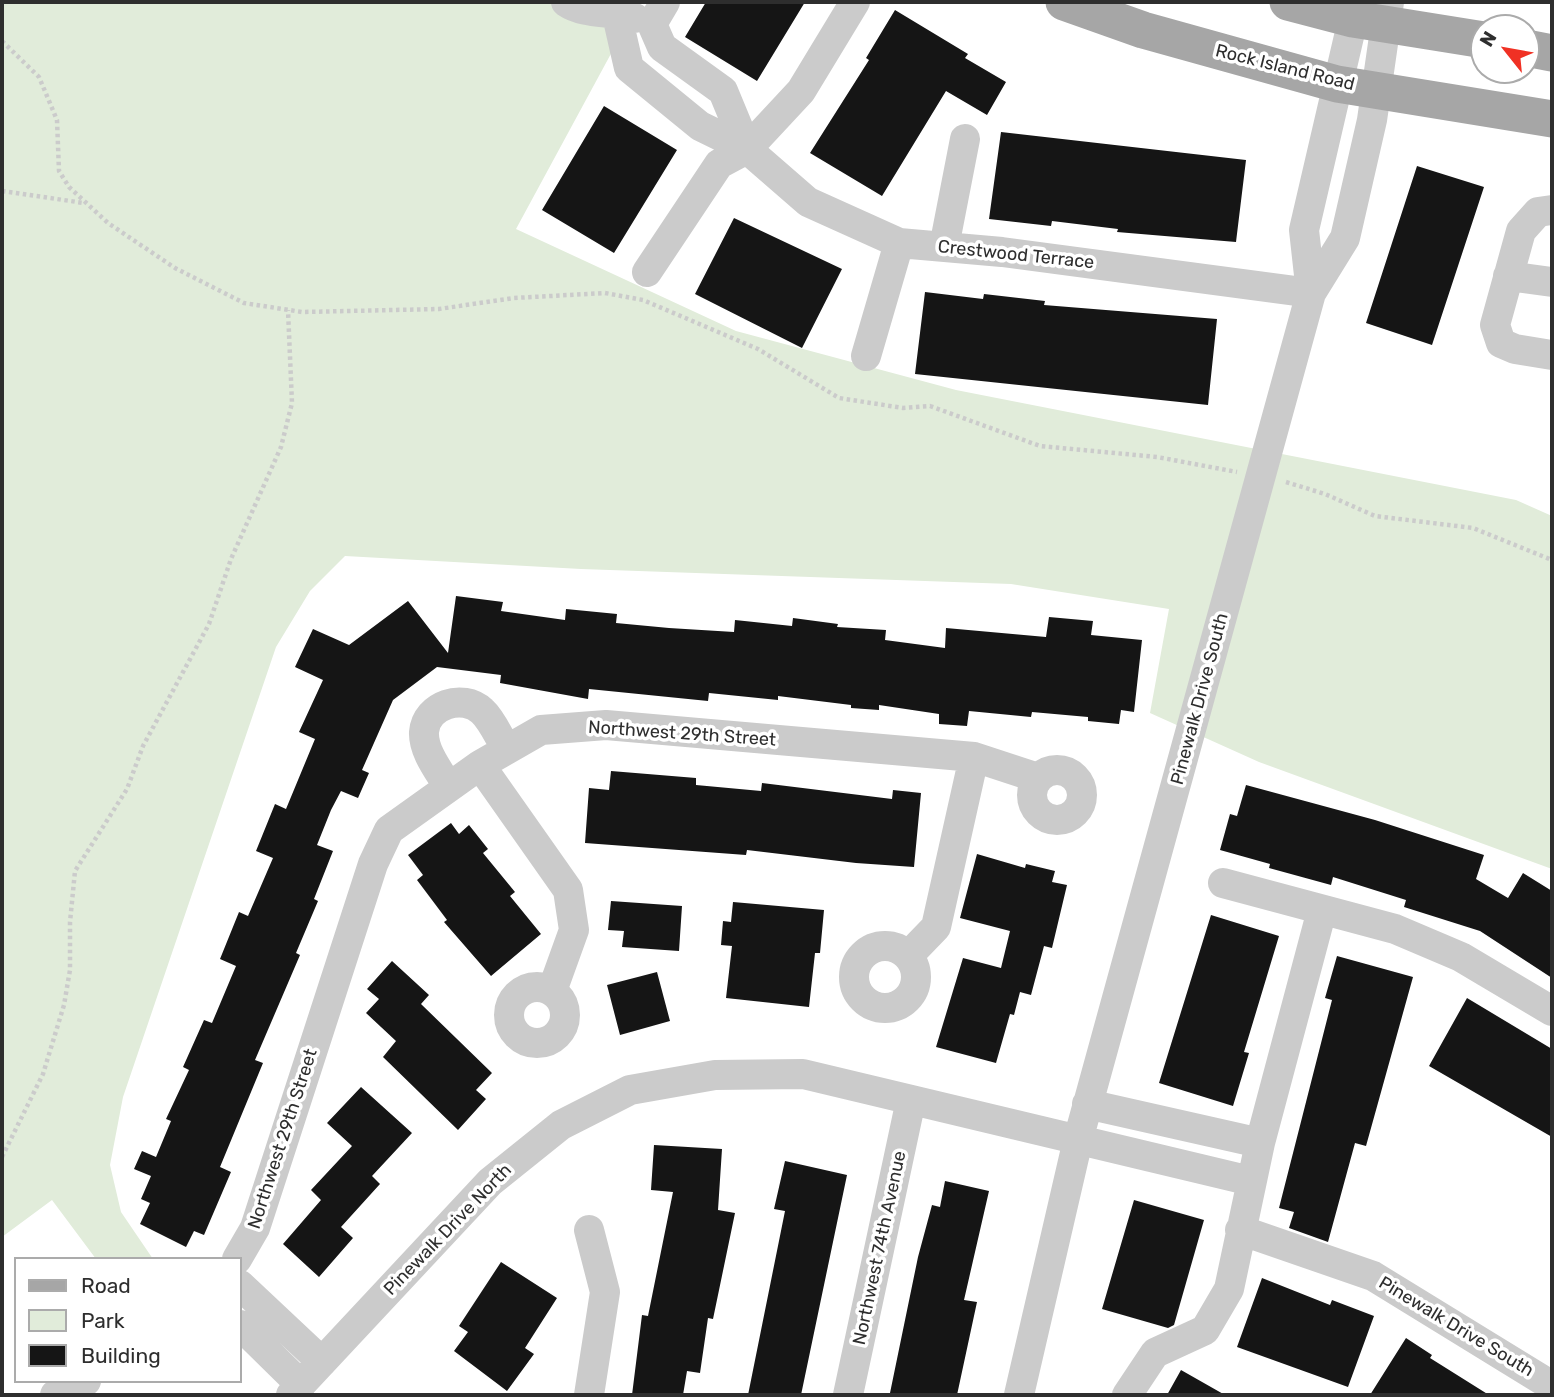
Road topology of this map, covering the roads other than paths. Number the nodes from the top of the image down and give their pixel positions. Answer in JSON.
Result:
{"nodes":[{"id":1,"x":566,"y":2,"type":"edge"},
{"id":2,"x":855,"y":2,"type":"edge"},
{"id":3,"x":1064,"y":2,"type":"edge"},
{"id":4,"x":1288,"y":2,"type":"edge"},
{"id":5,"x":619,"y":7,"type":"edge"},
{"id":6,"x":1371,"y":11,"type":"edge"},
{"id":7,"x":659,"y":13,"type":"edge"},
{"id":8,"x":1470,"y":36,"type":"edge"},
{"id":9,"x":1337,"y":84,"type":"junction"},
{"id":10,"x":1377,"y":90,"type":"junction"},
{"id":11,"x":1552,"y":119,"type":"edge"},
{"id":12,"x":965,"y":139,"type":"dead end"},
{"id":13,"x":747,"y":149,"type":"junction"},
{"id":14,"x":1552,"y":210,"type":"edge"},
{"id":15,"x":899,"y":243,"type":"junction"},
{"id":16,"x":944,"y":247,"type":"junction"},
{"id":17,"x":648,"y":272,"type":"dead end"},
{"id":18,"x":1508,"y":276,"type":"junction"},
{"id":19,"x":1552,"y":282,"type":"edge"},
{"id":20,"x":1311,"y":293,"type":"junction"},
{"id":21,"x":1552,"y":355,"type":"edge"},
{"id":22,"x":866,"y":356,"type":"dead end"},
{"id":23,"x":506,"y":748,"type":"junction"},
{"id":24,"x":974,"y":757,"type":"junction"},
{"id":25,"x":480,"y":765,"type":"junction"},
{"id":26,"x":1038,"y":778,"type":"dead end"},
{"id":27,"x":448,"y":786,"type":"junction"},
{"id":28,"x":1223,"y":883,"type":"dead end"},
{"id":29,"x":1322,"y":910,"type":"junction"},
{"id":30,"x":908,"y":956,"type":"dead end"},
{"id":31,"x":552,"y":991,"type":"dead end"},
{"id":32,"x":1552,"y":1011,"type":"edge"},
{"id":33,"x":911,"y":1100,"type":"junction"},
{"id":34,"x":1087,"y":1104,"type":"junction"},
{"id":35,"x":1078,"y":1140,"type":"junction"},
{"id":36,"x":1260,"y":1143,"type":"junction"},
{"id":37,"x":1251,"y":1181,"type":"junction"},
{"id":38,"x":589,"y":1230,"type":"dead end"},
{"id":39,"x":1240,"y":1230,"type":"junction"},
{"id":40,"x":238,"y":1257,"type":"edge"},
{"id":41,"x":242,"y":1287,"type":"edge"},
{"id":42,"x":242,"y":1327,"type":"edge"},
{"id":43,"x":322,"y":1362,"type":"junction"},
{"id":44,"x":82,"y":1383,"type":"edge"},
{"id":45,"x":1552,"y":1385,"type":"edge"},
{"id":46,"x":296,"y":1390,"type":"edge"},
{"id":47,"x":55,"y":1395,"type":"edge"},
{"id":48,"x":589,"y":1395,"type":"edge"},
{"id":49,"x":848,"y":1395,"type":"edge"},
{"id":50,"x":1019,"y":1395,"type":"edge"},
{"id":51,"x":1127,"y":1395,"type":"edge"}],
"edges":[{"from":1,"to":5,"type":"street"},
{"from":2,"to":13,"type":"street"},
{"from":3,"to":9,"type":"main road","name":"Rock Island Road"},
{"from":4,"to":6,"type":"main road"},
{"from":5,"to":7,"type":"street"},
{"from":5,"to":13,"type":"street","name":"Crestwood Terrace"},
{"from":6,"to":8,"type":"main road"},
{"from":6,"to":9,"type":"street","name":"Pinewalk Drive South"},
{"from":6,"to":10,"type":"street","name":"Pinewalk Drive South"},
{"from":7,"to":13,"type":"street","name":"Crestwood Terrace"},
{"from":9,"to":10,"type":"main road","name":"Rock Island Road"},
{"from":9,"to":20,"type":"street","name":"Pinewalk Drive South"},
{"from":10,"to":11,"type":"main road","name":"Rock Island Road"},
{"from":10,"to":20,"type":"street","name":"Pinewalk Drive South"},
{"from":12,"to":16,"type":"street"},
{"from":13,"to":15,"type":"street","name":"Crestwood Terrace"},
{"from":13,"to":17,"type":"street"},
{"from":14,"to":18,"type":"street"},
{"from":15,"to":16,"type":"street","name":"Crestwood Terrace"},
{"from":15,"to":22,"type":"street"},
{"from":16,"to":20,"type":"street","name":"Crestwood Terrace"},
{"from":18,"to":19,"type":"street"},
{"from":18,"to":21,"type":"street"},
{"from":20,"to":34,"type":"street","name":"Pinewalk Drive South"},
{"from":23,"to":24,"type":"street","name":"Northwest 29th Street"},
{"from":23,"to":25,"type":"street","name":"Northwest 29th Street"},
{"from":23,"to":27,"type":"street"},
{"from":24,"to":26,"type":"street","name":"Northwest 29th Street"},
{"from":24,"to":30,"type":"street"},
{"from":25,"to":27,"type":"street","name":"Northwest 29th Street"},
{"from":25,"to":31,"type":"street"},
{"from":27,"to":40,"type":"street","name":"Northwest 29th Street"},
{"from":28,"to":29,"type":"street"},
{"from":29,"to":32,"type":"street"},
{"from":29,"to":36,"type":"street"},
{"from":33,"to":35,"type":"street","name":"Pinewalk Drive North"},
{"from":33,"to":43,"type":"street","name":"Pinewalk Drive North"},
{"from":33,"to":49,"type":"street","name":"Northwest 74th Avenue"},
{"from":34,"to":35,"type":"street","name":"Pinewalk Drive South"},
{"from":34,"to":36,"type":"street"},
{"from":35,"to":37,"type":"street"},
{"from":35,"to":50,"type":"street","name":"Pinewalk Drive South"},
{"from":36,"to":37,"type":"street"},
{"from":37,"to":39,"type":"street"},
{"from":38,"to":48,"type":"street"},
{"from":39,"to":45,"type":"street","name":"Pinewalk Drive South"},
{"from":39,"to":51,"type":"street"},
{"from":41,"to":43,"type":"street"},
{"from":42,"to":46,"type":"street"},
{"from":43,"to":46,"type":"street","name":"Pinewalk Drive North"},
{"from":44,"to":47,"type":"street"}]}
